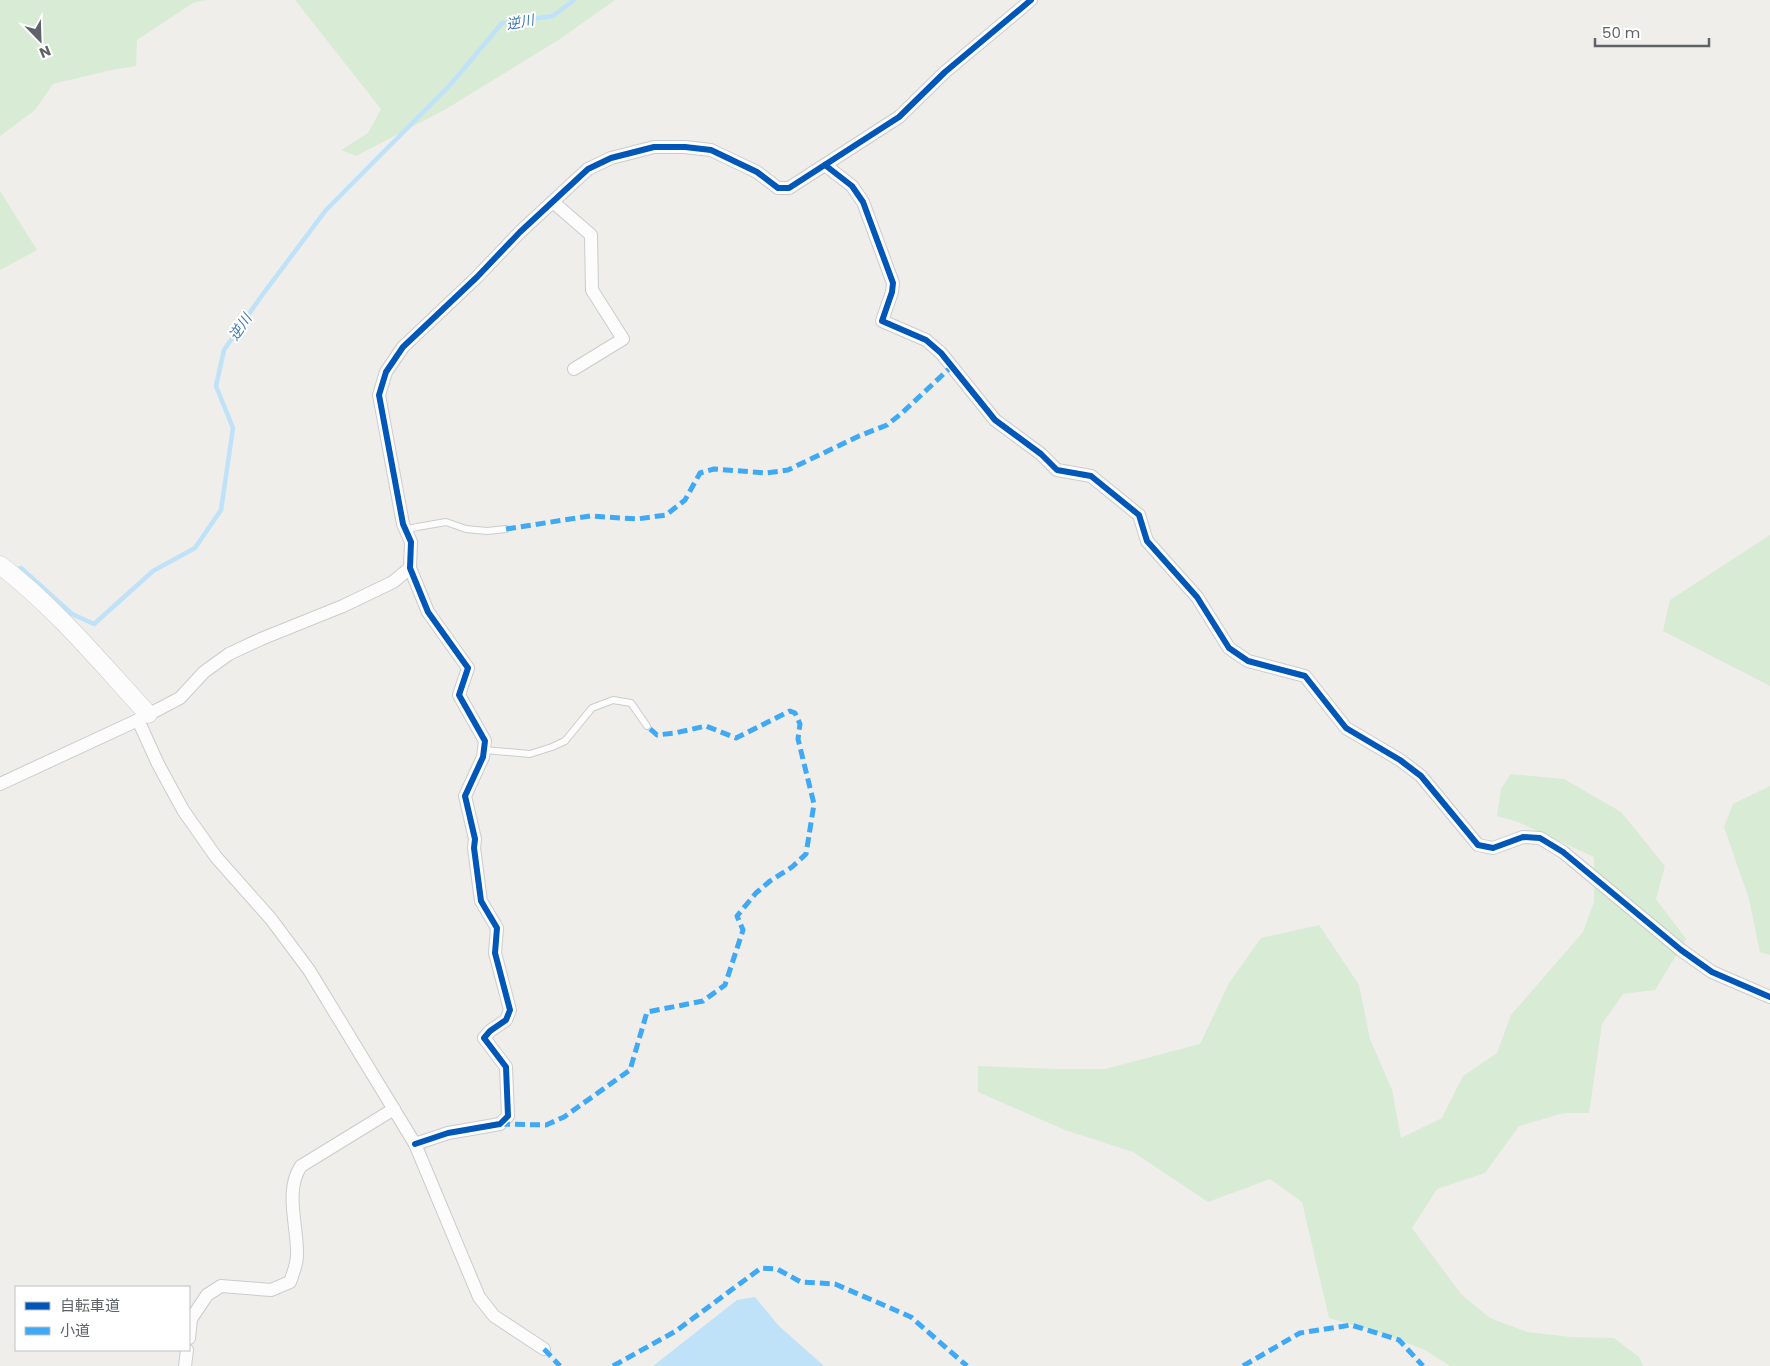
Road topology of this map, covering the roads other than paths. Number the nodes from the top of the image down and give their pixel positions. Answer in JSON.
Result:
{"nodes":[{"id":1,"x":1031,"y":0,"type":"edge"},
{"id":2,"x":824,"y":165,"type":"junction"},
{"id":3,"x":553,"y":202,"type":"junction"},
{"id":4,"x":574,"y":369,"type":"dead end"},
{"id":5,"x":506,"y":529,"type":"dead end"},
{"id":6,"x":406,"y":530,"type":"junction"},
{"id":7,"x":0,"y":565,"type":"edge"},
{"id":8,"x":410,"y":568,"type":"junction"},
{"id":9,"x":143,"y":717,"type":"junction"},
{"id":10,"x":647,"y":726,"type":"dead end"},
{"id":11,"x":484,"y":750,"type":"junction"},
{"id":12,"x":0,"y":784,"type":"edge"},
{"id":13,"x":1770,"y":997,"type":"edge"},
{"id":14,"x":394,"y":1109,"type":"junction"},
{"id":15,"x":415,"y":1144,"type":"junction"},
{"id":16,"x":190,"y":1328,"type":"edge"},
{"id":17,"x":544,"y":1350,"type":"dead end"},
{"id":18,"x":187,"y":1351,"type":"edge"},
{"id":19,"x":185,"y":1366,"type":"edge"}],
"edges":[{"from":1,"to":2,"type":"street"},
{"from":2,"to":3,"type":"street"},
{"from":2,"to":13,"type":"street"},
{"from":3,"to":4,"type":"street"},
{"from":3,"to":6,"type":"street"},
{"from":5,"to":6,"type":"lane"},
{"from":6,"to":8,"type":"street"},
{"from":7,"to":9,"type":"street"},
{"from":8,"to":9,"type":"street"},
{"from":8,"to":11,"type":"street"},
{"from":9,"to":12,"type":"street"},
{"from":9,"to":14,"type":"street"},
{"from":10,"to":11,"type":"lane"},
{"from":11,"to":15,"type":"street"},
{"from":14,"to":15,"type":"street"},
{"from":14,"to":16,"type":"street"},
{"from":15,"to":17,"type":"street"},
{"from":18,"to":19,"type":"street"}]}
